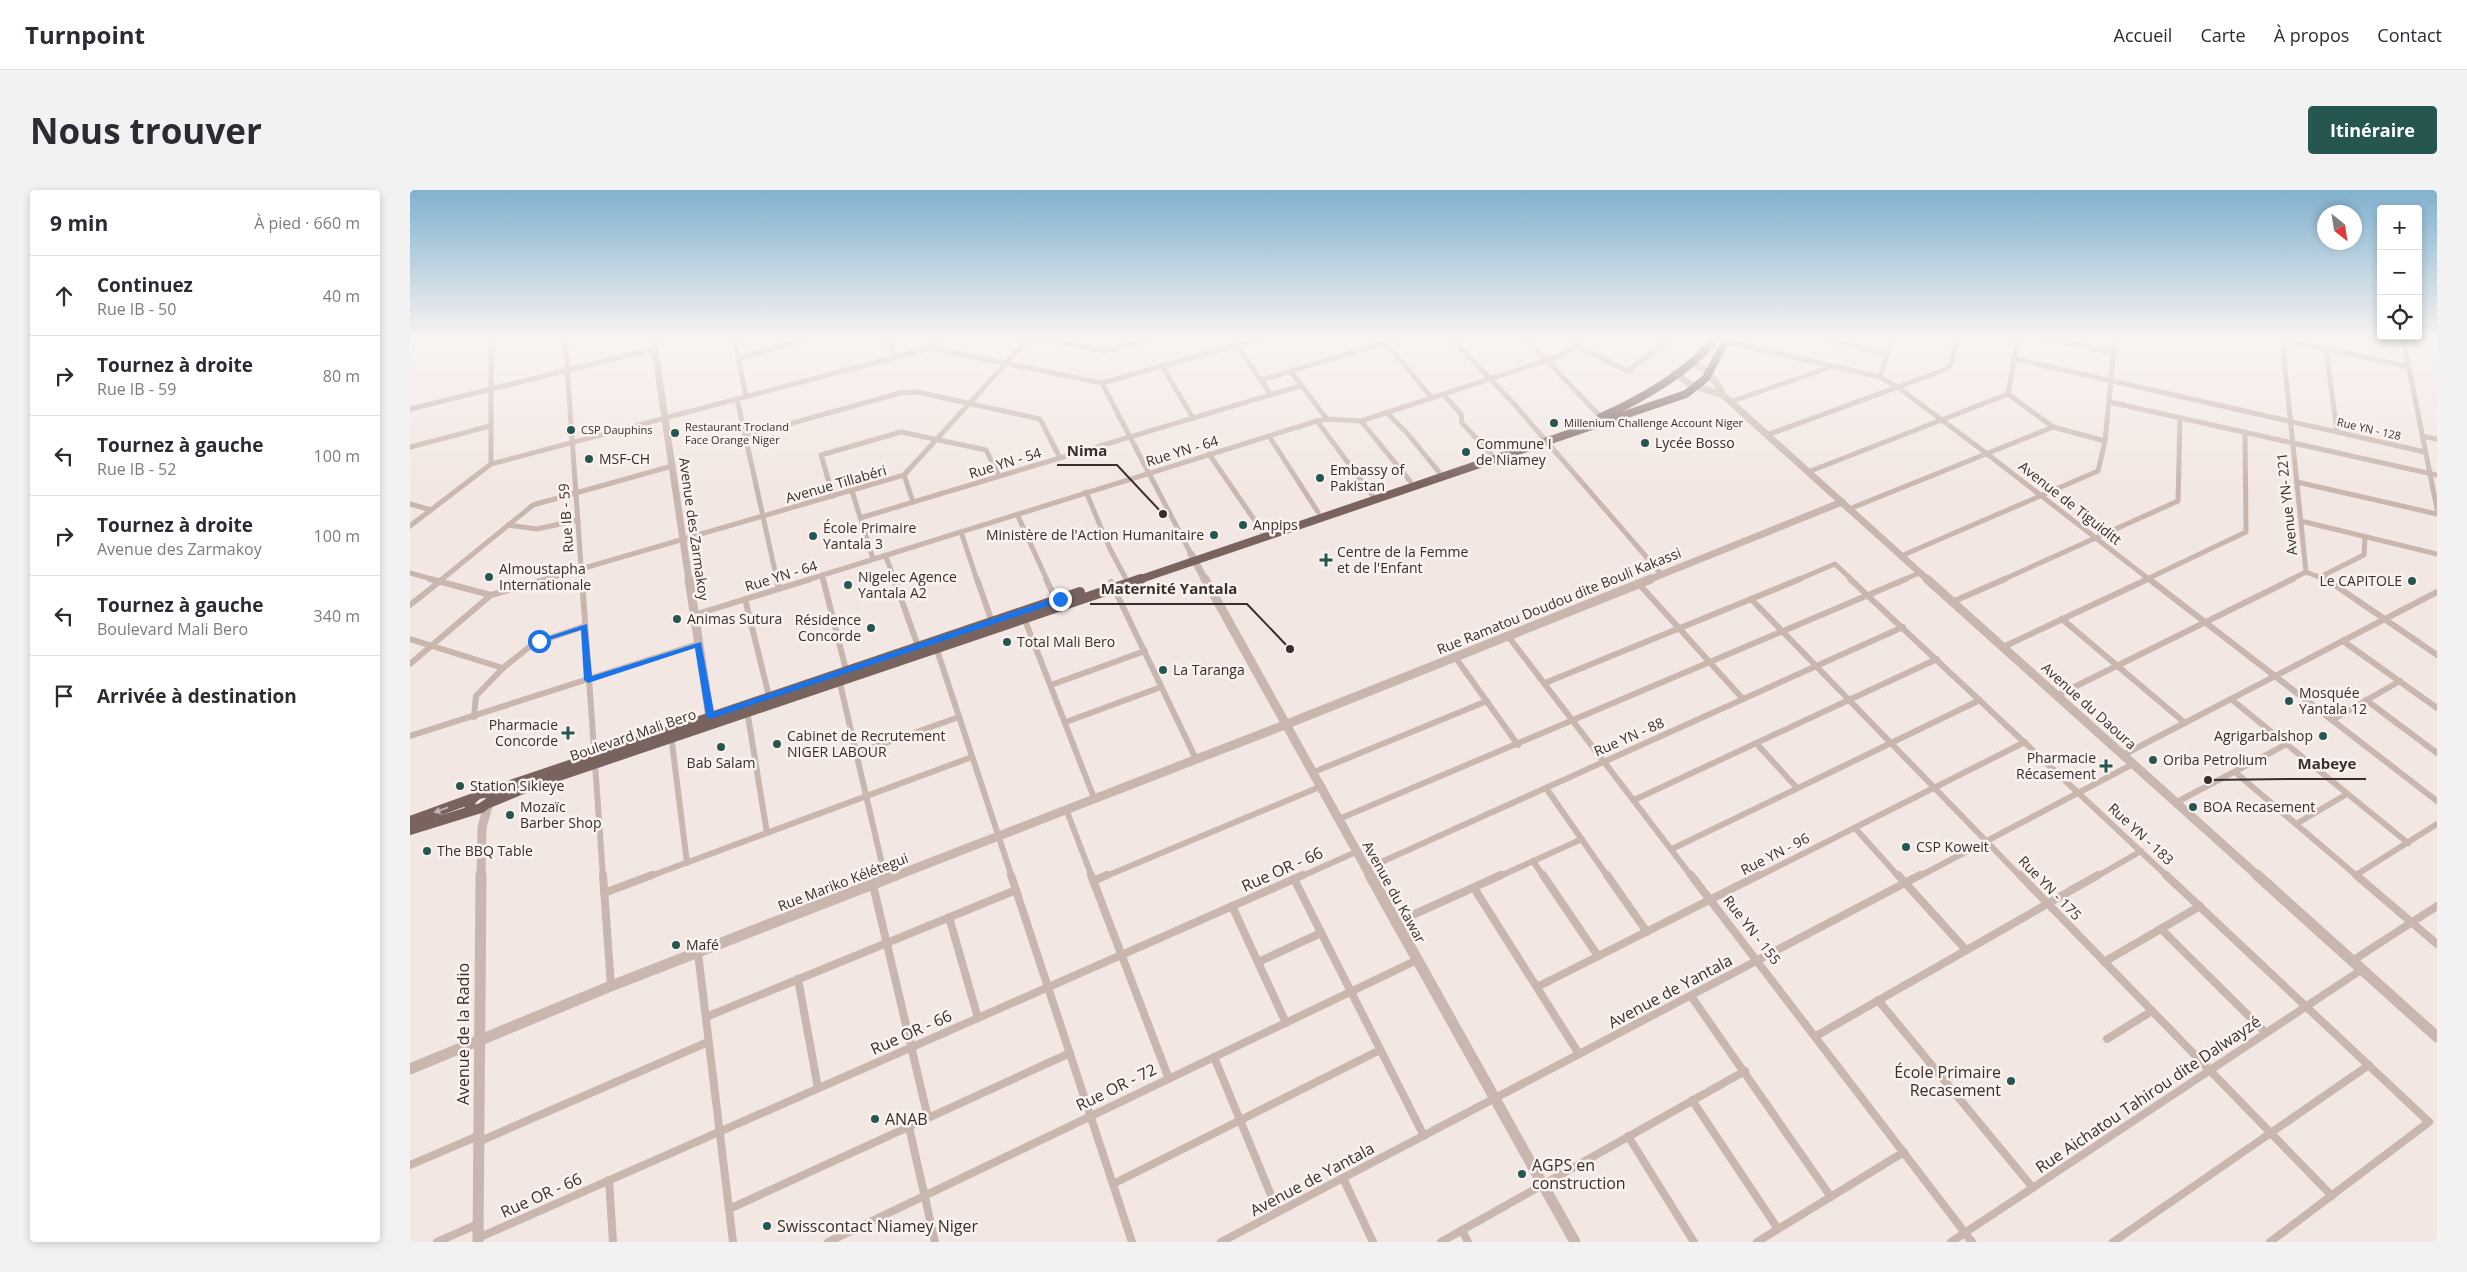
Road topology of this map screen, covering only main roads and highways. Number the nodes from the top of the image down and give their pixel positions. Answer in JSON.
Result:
{"nodes":[{"id":1,"x":1656,"y":387,"type":"edge"},
{"id":2,"x":1699,"y":387,"type":"edge"},
{"id":3,"x":1543,"y":440,"type":"junction"},
{"id":4,"x":1373,"y":497,"type":"junction"},
{"id":5,"x":1193,"y":557,"type":"junction"},
{"id":6,"x":1113,"y":585,"type":"junction"},
{"id":7,"x":1023,"y":615,"type":"junction"},
{"id":8,"x":935,"y":644,"type":"junction"},
{"id":9,"x":841,"y":675,"type":"junction"},
{"id":10,"x":747,"y":708,"type":"junction"},
{"id":11,"x":472,"y":804,"type":"junction"},
{"id":12,"x":410,"y":821,"type":"edge"},
{"id":13,"x":410,"y":830,"type":"edge"}],
"edges":[{"from":1,"to":3,"type":"main road","name":"Boulevard Mali Bero"},
{"from":2,"to":3,"type":"main road","name":"Boulevard Mali Bero"},
{"from":3,"to":4,"type":"main road","name":"Boulevard Mali Bero"},
{"from":3,"to":4,"type":"main road","name":"Boulevard Mali Bero"},
{"from":4,"to":5,"type":"main road","name":"Boulevard Mali Bero"},
{"from":4,"to":5,"type":"main road","name":"Boulevard Mali Bero"},
{"from":5,"to":6,"type":"main road","name":"Boulevard Mali Bero"},
{"from":5,"to":6,"type":"main road","name":"Boulevard Mali Bero"},
{"from":6,"to":7,"type":"main road","name":"Boulevard Mali Bero"},
{"from":6,"to":7,"type":"main road","name":"Boulevard Mali Bero"},
{"from":7,"to":8,"type":"main road","name":"Boulevard Mali Bero"},
{"from":7,"to":8,"type":"main road","name":"Boulevard Mali Bero"},
{"from":8,"to":9,"type":"main road","name":"Boulevard Mali Bero"},
{"from":8,"to":9,"type":"main road","name":"Boulevard Mali Bero"},
{"from":9,"to":10,"type":"main road","name":"Boulevard Mali Bero"},
{"from":9,"to":10,"type":"main road","name":"Boulevard Mali Bero"},
{"from":10,"to":11,"type":"main road","name":"Boulevard Mali Bero"},
{"from":11,"to":12,"type":"main road","one_way":true},
{"from":11,"to":13,"type":"main road"}]}
